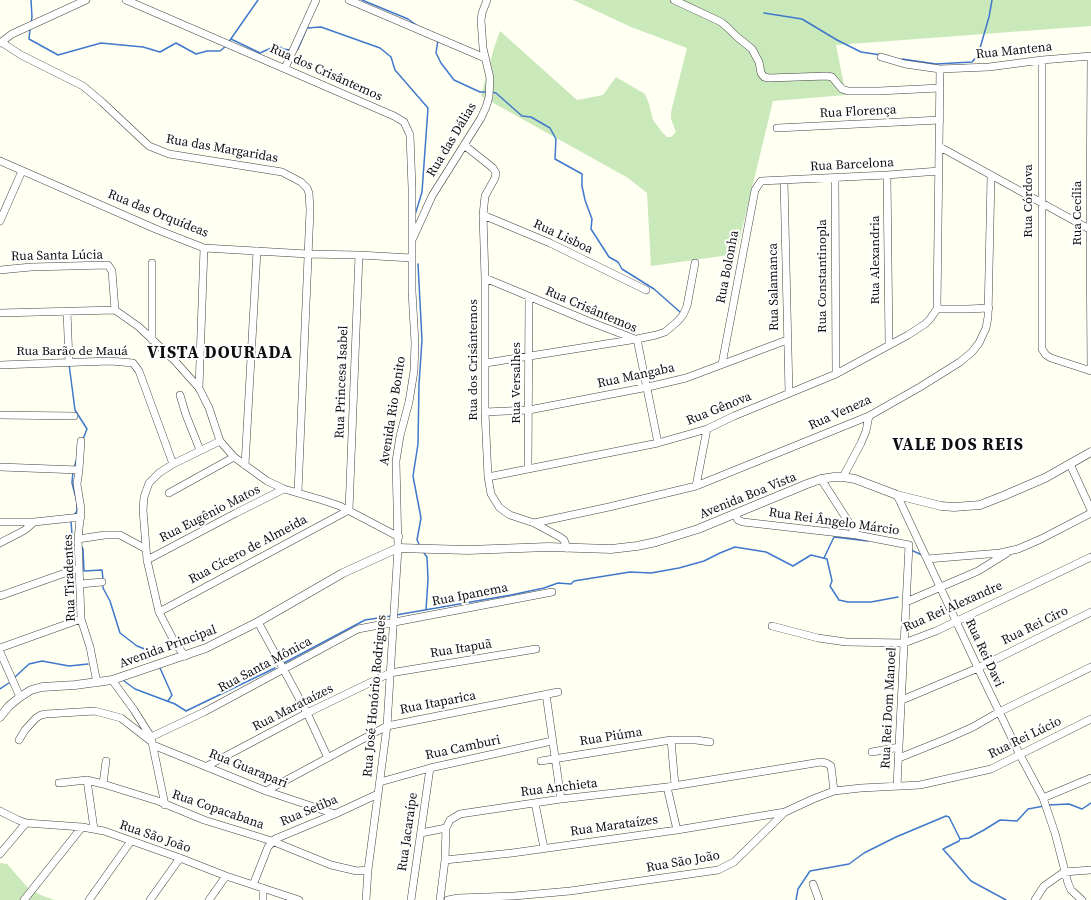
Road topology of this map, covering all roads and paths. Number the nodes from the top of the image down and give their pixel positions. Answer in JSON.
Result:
{"nodes":[{"id":1,"x":86,"y":0,"type":"edge"},
{"id":2,"x":126,"y":0,"type":"edge"},
{"id":3,"x":316,"y":0,"type":"edge"},
{"id":4,"x":349,"y":0,"type":"edge"},
{"id":5,"x":487,"y":0,"type":"edge"},
{"id":6,"x":674,"y":0,"type":"edge"},
{"id":7,"x":1,"y":42,"type":"edge"},
{"id":8,"x":1091,"y":56,"type":"edge"},
{"id":9,"x":881,"y":57,"type":"dead end"},
{"id":10,"x":485,"y":58,"type":"junction"},
{"id":11,"x":1042,"y":60,"type":"junction"},
{"id":12,"x":285,"y":68,"type":"junction"},
{"id":13,"x":940,"y":69,"type":"junction"},
{"id":14,"x":940,"y":88,"type":"junction"},
{"id":15,"x":940,"y":120,"type":"junction"},
{"id":16,"x":777,"y":128,"type":"dead end"},
{"id":17,"x":464,"y":145,"type":"junction"},
{"id":18,"x":940,"y":147,"type":"junction"},
{"id":19,"x":0,"y":161,"type":"edge"},
{"id":20,"x":22,"y":171,"type":"junction"},
{"id":21,"x":939,"y":171,"type":"junction"},
{"id":22,"x":886,"y":175,"type":"junction"},
{"id":23,"x":991,"y":176,"type":"junction"},
{"id":24,"x":835,"y":178,"type":"junction"},
{"id":25,"x":767,"y":180,"type":"joint"},
{"id":26,"x":784,"y":180,"type":"junction"},
{"id":27,"x":1041,"y":204,"type":"junction"},
{"id":28,"x":483,"y":215,"type":"junction"},
{"id":29,"x":0,"y":221,"type":"edge"},
{"id":30,"x":1090,"y":230,"type":"edge"},
{"id":31,"x":412,"y":241,"type":"junction"},
{"id":32,"x":204,"y":248,"type":"junction"},
{"id":33,"x":257,"y":251,"type":"junction"},
{"id":34,"x":308,"y":254,"type":"junction"},
{"id":35,"x":359,"y":255,"type":"junction"},
{"id":36,"x":412,"y":256,"type":"junction"},
{"id":37,"x":152,"y":263,"type":"dead end"},
{"id":38,"x":695,"y":263,"type":"dead end"},
{"id":39,"x":0,"y":270,"type":"edge"},
{"id":40,"x":485,"y":278,"type":"junction"},
{"id":41,"x":646,"y":290,"type":"dead end"},
{"id":42,"x":529,"y":296,"type":"junction"},
{"id":43,"x":989,"y":308,"type":"junction"},
{"id":44,"x":937,"y":309,"type":"junction"},
{"id":45,"x":114,"y":310,"type":"junction"},
{"id":46,"x":67,"y":311,"type":"junction"},
{"id":47,"x":0,"y":313,"type":"edge"},
{"id":48,"x":637,"y":339,"type":"junction"},
{"id":49,"x":152,"y":340,"type":"junction"},
{"id":50,"x":787,"y":340,"type":"junction"},
{"id":51,"x":889,"y":345,"type":"junction"},
{"id":52,"x":530,"y":356,"type":"junction"},
{"id":53,"x":69,"y":362,"type":"junction"},
{"id":54,"x":486,"y":362,"type":"junction"},
{"id":55,"x":0,"y":364,"type":"edge"},
{"id":56,"x":722,"y":364,"type":"junction"},
{"id":57,"x":1091,"y":370,"type":"edge"},
{"id":58,"x":836,"y":374,"type":"junction"},
{"id":59,"x":648,"y":387,"type":"junction"},
{"id":60,"x":199,"y":388,"type":"junction"},
{"id":61,"x":789,"y":393,"type":"junction"},
{"id":62,"x":180,"y":395,"type":"dead end"},
{"id":63,"x":529,"y":410,"type":"junction"},
{"id":64,"x":485,"y":412,"type":"junction"},
{"id":65,"x":0,"y":415,"type":"edge"},
{"id":66,"x":74,"y":416,"type":"dead end"},
{"id":67,"x":869,"y":416,"type":"junction"},
{"id":68,"x":708,"y":429,"type":"junction"},
{"id":69,"x":81,"y":441,"type":"dead end"},
{"id":70,"x":220,"y":441,"type":"junction"},
{"id":71,"x":658,"y":443,"type":"junction"},
{"id":72,"x":200,"y":450,"type":"junction"},
{"id":73,"x":1091,"y":452,"type":"edge"},
{"id":74,"x":234,"y":457,"type":"junction"},
{"id":75,"x":173,"y":464,"type":"junction"},
{"id":76,"x":1070,"y":464,"type":"junction"},
{"id":77,"x":245,"y":466,"type":"junction"},
{"id":78,"x":0,"y":467,"type":"edge"},
{"id":79,"x":528,"y":469,"type":"junction"},
{"id":80,"x":79,"y":470,"type":"junction"},
{"id":81,"x":488,"y":477,"type":"junction"},
{"id":82,"x":842,"y":477,"type":"junction"},
{"id":83,"x":821,"y":479,"type":"junction"},
{"id":84,"x":696,"y":486,"type":"junction"},
{"id":85,"x":284,"y":489,"type":"junction"},
{"id":86,"x":298,"y":492,"type":"junction"},
{"id":87,"x":169,"y":493,"type":"dead end"},
{"id":88,"x":897,"y":495,"type":"junction"},
{"id":89,"x":349,"y":510,"type":"junction"},
{"id":90,"x":1091,"y":510,"type":"edge"},
{"id":91,"x":1091,"y":513,"type":"edge"},
{"id":92,"x":735,"y":515,"type":"junction"},
{"id":93,"x":81,"y":517,"type":"junction"},
{"id":94,"x":0,"y":522,"type":"edge"},
{"id":95,"x":34,"y":522,"type":"junction"},
{"id":96,"x":534,"y":523,"type":"junction"},
{"id":97,"x":857,"y":535,"type":"junction"},
{"id":98,"x":399,"y":536,"type":"junction"},
{"id":99,"x":78,"y":539,"type":"junction"},
{"id":100,"x":918,"y":541,"type":"junction"},
{"id":101,"x":0,"y":543,"type":"edge"},
{"id":102,"x":909,"y":545,"type":"junction"},
{"id":103,"x":398,"y":548,"type":"junction"},
{"id":104,"x":567,"y":548,"type":"junction"},
{"id":105,"x":146,"y":549,"type":"junction"},
{"id":106,"x":1009,"y":552,"type":"junction"},
{"id":107,"x":1091,"y":557,"type":"edge"},
{"id":108,"x":926,"y":559,"type":"junction"},
{"id":109,"x":147,"y":560,"type":"junction"},
{"id":110,"x":79,"y":568,"type":"junction"},
{"id":111,"x":102,"y":582,"type":"dead end"},
{"id":112,"x":80,"y":584,"type":"junction"},
{"id":113,"x":940,"y":587,"type":"junction"},
{"id":114,"x":552,"y":592,"type":"dead end"},
{"id":115,"x":0,"y":596,"type":"edge"},
{"id":116,"x":906,"y":602,"type":"junction"},
{"id":117,"x":159,"y":612,"type":"junction"},
{"id":118,"x":1091,"y":612,"type":"edge"},
{"id":119,"x":80,"y":619,"type":"junction"},
{"id":120,"x":956,"y":621,"type":"junction"},
{"id":121,"x":258,"y":622,"type":"junction"},
{"id":122,"x":393,"y":622,"type":"junction"},
{"id":123,"x":772,"y":626,"type":"dead end"},
{"id":124,"x":904,"y":643,"type":"junction"},
{"id":125,"x":0,"y":648,"type":"edge"},
{"id":126,"x":536,"y":648,"type":"dead end"},
{"id":127,"x":0,"y":652,"type":"edge"},
{"id":128,"x":185,"y":656,"type":"junction"},
{"id":129,"x":2,"y":665,"type":"edge"},
{"id":130,"x":1091,"y":667,"type":"edge"},
{"id":131,"x":978,"y":668,"type":"junction"},
{"id":132,"x":283,"y":670,"type":"junction"},
{"id":133,"x":390,"y":673,"type":"junction"},
{"id":134,"x":112,"y":680,"type":"junction"},
{"id":135,"x":97,"y":683,"type":"junction"},
{"id":136,"x":558,"y":692,"type":"dead end"},
{"id":137,"x":546,"y":694,"type":"junction"},
{"id":138,"x":20,"y":697,"type":"junction"},
{"id":139,"x":902,"y":700,"type":"junction"},
{"id":140,"x":999,"y":712,"type":"junction"},
{"id":141,"x":307,"y":713,"type":"junction"},
{"id":142,"x":0,"y":717,"type":"edge"},
{"id":143,"x":1091,"y":719,"type":"edge"},
{"id":144,"x":387,"y":726,"type":"junction"},
{"id":145,"x":19,"y":740,"type":"dead end"},
{"id":146,"x":671,"y":740,"type":"junction"},
{"id":147,"x":152,"y":741,"type":"junction"},
{"id":148,"x":552,"y":741,"type":"junction"},
{"id":149,"x":710,"y":742,"type":"dead end"},
{"id":150,"x":900,"y":747,"type":"junction"},
{"id":151,"x":872,"y":752,"type":"dead end"},
{"id":152,"x":1020,"y":755,"type":"junction"},
{"id":153,"x":328,"y":758,"type":"junction"},
{"id":154,"x":899,"y":758,"type":"junction"},
{"id":155,"x":555,"y":759,"type":"junction"},
{"id":156,"x":106,"y":761,"type":"dead end"},
{"id":157,"x":541,"y":761,"type":"dead end"},
{"id":158,"x":207,"y":766,"type":"junction"},
{"id":159,"x":430,"y":768,"type":"junction"},
{"id":160,"x":1091,"y":778,"type":"edge"},
{"id":161,"x":87,"y":780,"type":"junction"},
{"id":162,"x":380,"y":782,"type":"junction"},
{"id":163,"x":59,"y":783,"type":"dead end"},
{"id":164,"x":103,"y":784,"type":"junction"},
{"id":165,"x":671,"y":786,"type":"junction"},
{"id":166,"x":898,"y":786,"type":"junction"},
{"id":167,"x":266,"y":791,"type":"junction"},
{"id":168,"x":834,"y":792,"type":"junction"},
{"id":169,"x":378,"y":794,"type":"junction"},
{"id":170,"x":1043,"y":798,"type":"junction"},
{"id":171,"x":561,"y":799,"type":"junction"},
{"id":172,"x":535,"y":803,"type":"junction"},
{"id":173,"x":166,"y":805,"type":"junction"},
{"id":174,"x":0,"y":811,"type":"edge"},
{"id":175,"x":785,"y":812,"type":"junction"},
{"id":176,"x":335,"y":814,"type":"junction"},
{"id":177,"x":26,"y":823,"type":"junction"},
{"id":178,"x":82,"y":827,"type":"junction"},
{"id":179,"x":446,"y":828,"type":"junction"},
{"id":180,"x":94,"y":829,"type":"junction"},
{"id":181,"x":677,"y":830,"type":"junction"},
{"id":182,"x":421,"y":833,"type":"junction"},
{"id":183,"x":131,"y":841,"type":"junction"},
{"id":184,"x":272,"y":841,"type":"junction"},
{"id":185,"x":544,"y":848,"type":"junction"},
{"id":186,"x":0,"y":854,"type":"edge"},
{"id":187,"x":180,"y":858,"type":"junction"},
{"id":188,"x":445,"y":860,"type":"junction"},
{"id":189,"x":368,"y":870,"type":"junction"},
{"id":190,"x":1091,"y":870,"type":"edge"},
{"id":191,"x":1064,"y":872,"type":"junction"},
{"id":192,"x":226,"y":876,"type":"junction"},
{"id":193,"x":813,"y":884,"type":"dead end"},
{"id":194,"x":253,"y":886,"type":"junction"},
{"id":195,"x":263,"y":888,"type":"junction"},
{"id":196,"x":24,"y":900,"type":"edge"},
{"id":197,"x":89,"y":900,"type":"edge"},
{"id":198,"x":150,"y":900,"type":"edge"},
{"id":199,"x":209,"y":900,"type":"edge"},
{"id":200,"x":263,"y":900,"type":"edge"},
{"id":201,"x":299,"y":900,"type":"edge"},
{"id":202,"x":366,"y":900,"type":"edge"},
{"id":203,"x":411,"y":900,"type":"edge"},
{"id":204,"x":440,"y":900,"type":"edge"},
{"id":205,"x":448,"y":900,"type":"edge"},
{"id":206,"x":819,"y":900,"type":"edge"},
{"id":207,"x":1035,"y":900,"type":"edge"},
{"id":208,"x":1082,"y":900,"type":"edge"}],
"edges":[{"from":1,"to":7,"type":"street"},
{"from":2,"to":12,"type":"street","name":"Rua dos Crisântemos"},
{"from":3,"to":12,"type":"street"},
{"from":4,"to":10,"type":"street"},
{"from":5,"to":10,"type":"street","name":"Rua das Dálias"},
{"from":6,"to":14,"type":"street"},
{"from":7,"to":34,"type":"street","name":"Rua das Margaridas"},
{"from":8,"to":11,"type":"street","name":"Rua Mantena"},
{"from":8,"to":30,"type":"street","name":"Rua Cecília"},
{"from":9,"to":13,"type":"street","name":"Rua Mantena"},
{"from":10,"to":17,"type":"street","name":"Rua das Dálias"},
{"from":11,"to":13,"type":"street","name":"Rua Mantena"},
{"from":11,"to":27,"type":"street","name":"Rua Córdova"},
{"from":12,"to":31,"type":"street","name":"Rua dos Crisântemos"},
{"from":13,"to":14,"type":"street"},
{"from":14,"to":15,"type":"street"},
{"from":15,"to":16,"type":"street","name":"Rua Florença"},
{"from":15,"to":18,"type":"street"},
{"from":17,"to":28,"type":"street","name":"Rua dos Crisântemos"},
{"from":17,"to":31,"type":"street","name":"Rua das Dálias"},
{"from":18,"to":21,"type":"street"},
{"from":18,"to":23,"type":"street"},
{"from":19,"to":20,"type":"street","name":"Rua das Orquídeas"},
{"from":20,"to":29,"type":"street"},
{"from":20,"to":32,"type":"street","name":"Rua das Orquídeas"},
{"from":21,"to":22,"type":"street","name":"Rua Barcelona"},
{"from":21,"to":44,"type":"street"},
{"from":22,"to":24,"type":"street","name":"Rua Barcelona"},
{"from":22,"to":51,"type":"street","name":"Rua Alexandria"},
{"from":23,"to":27,"type":"street"},
{"from":23,"to":43,"type":"street","name":"Rua Veneza"},
{"from":24,"to":26,"type":"street","name":"Rua Barcelona"},
{"from":24,"to":58,"type":"street","name":"Rua Constantinopla"},
{"from":25,"to":26,"type":"street","name":"Rua Barcelona"},
{"from":25,"to":56,"type":"street","name":"Rua Bolonha"},
{"from":26,"to":50,"type":"street","name":"Rua Salamanca"},
{"from":27,"to":30,"type":"street"},
{"from":27,"to":57,"type":"street","name":"Rua Córdova"},
{"from":28,"to":40,"type":"street","name":"Rua dos Crisântemos"},
{"from":28,"to":41,"type":"street","name":"Rua Lisboa"},
{"from":30,"to":57,"type":"street","name":"Rua Cecília"},
{"from":31,"to":36,"type":"street","name":"Rua dos Crisântemos"},
{"from":32,"to":33,"type":"street","name":"Rua das Orquídeas"},
{"from":32,"to":60,"type":"street"},
{"from":33,"to":34,"type":"street","name":"Rua das Orquídeas"},
{"from":33,"to":77,"type":"street"},
{"from":34,"to":35,"type":"street","name":"Rua das Orquídeas"},
{"from":34,"to":86,"type":"street","name":"Rua das Margaridas"},
{"from":35,"to":36,"type":"street","name":"Rua das Orquídeas"},
{"from":35,"to":89,"type":"street","name":"Rua Princesa Isabel"},
{"from":36,"to":98,"type":"street","name":"Avenida Rio Bonito"},
{"from":37,"to":49,"type":"street"},
{"from":38,"to":48,"type":"street"},
{"from":39,"to":45,"type":"street","name":"Rua Santa Lúcia"},
{"from":40,"to":42,"type":"street","name":"Rua Crisântemos"},
{"from":40,"to":54,"type":"street","name":"Rua dos Crisântemos"},
{"from":42,"to":48,"type":"street","name":"Rua Crisântemos"},
{"from":42,"to":52,"type":"street","name":"Rua Versalhes"},
{"from":43,"to":44,"type":"street"},
{"from":43,"to":67,"type":"street","name":"Rua Veneza"},
{"from":44,"to":51,"type":"street","name":"Rua Gênova"},
{"from":45,"to":46,"type":"street"},
{"from":45,"to":49,"type":"street"},
{"from":46,"to":47,"type":"street"},
{"from":46,"to":53,"type":"street"},
{"from":48,"to":52,"type":"street"},
{"from":48,"to":59,"type":"street","name":"Rua Crisântemos"},
{"from":49,"to":60,"type":"street"},
{"from":50,"to":56,"type":"street","name":"Rua Mangaba"},
{"from":50,"to":61,"type":"street","name":"Rua Salamanca"},
{"from":51,"to":58,"type":"street","name":"Rua Gênova"},
{"from":52,"to":54,"type":"street"},
{"from":52,"to":63,"type":"street","name":"Rua Versalhes"},
{"from":53,"to":55,"type":"street","name":"Rua Barão de Mauá"},
{"from":53,"to":75,"type":"street","name":"Rua Barão de Mauá"},
{"from":54,"to":64,"type":"street","name":"Rua dos Crisântemos"},
{"from":56,"to":59,"type":"street","name":"Rua Mangaba"},
{"from":58,"to":61,"type":"street","name":"Rua Gênova"},
{"from":59,"to":63,"type":"street","name":"Rua Mangaba"},
{"from":59,"to":71,"type":"street","name":"Rua Crisântemos"},
{"from":60,"to":70,"type":"street"},
{"from":61,"to":68,"type":"street","name":"Rua Gênova"},
{"from":62,"to":72,"type":"street"},
{"from":63,"to":64,"type":"street","name":"Rua Mangaba"},
{"from":63,"to":79,"type":"street","name":"Rua Versalhes"},
{"from":64,"to":81,"type":"street","name":"Rua dos Crisântemos"},
{"from":65,"to":66,"type":"street"},
{"from":67,"to":82,"type":"street"},
{"from":67,"to":84,"type":"street","name":"Rua Veneza"},
{"from":68,"to":71,"type":"street","name":"Rua Gênova"},
{"from":68,"to":84,"type":"street"},
{"from":69,"to":80,"type":"street","name":"Rua Tiradentes"},
{"from":70,"to":72,"type":"street"},
{"from":70,"to":74,"type":"street"},
{"from":71,"to":79,"type":"street","name":"Rua Gênova"},
{"from":72,"to":75,"type":"street"},
{"from":73,"to":76,"type":"street","name":"Avenida Boa Vista"},
{"from":74,"to":77,"type":"street"},
{"from":74,"to":87,"type":"street"},
{"from":75,"to":105,"type":"street"},
{"from":76,"to":88,"type":"street","name":"Avenida Boa Vista"},
{"from":76,"to":90,"type":"street"},
{"from":77,"to":85,"type":"street"},
{"from":78,"to":80,"type":"street"},
{"from":79,"to":81,"type":"street","name":"Rua Gênova"},
{"from":80,"to":93,"type":"street","name":"Rua Tiradentes"},
{"from":81,"to":96,"type":"street","name":"Rua dos Crisântemos"},
{"from":82,"to":83,"type":"street","name":"Avenida Boa Vista"},
{"from":82,"to":88,"type":"street","name":"Avenida Boa Vista"},
{"from":83,"to":92,"type":"street","name":"Avenida Boa Vista"},
{"from":83,"to":97,"type":"street"},
{"from":84,"to":96,"type":"street","name":"Rua Veneza"},
{"from":85,"to":86,"type":"street"},
{"from":85,"to":109,"type":"street","name":"Rua Eugênio Matos"},
{"from":86,"to":89,"type":"street"},
{"from":88,"to":100,"type":"street","name":"Rua Rei Davi"},
{"from":89,"to":98,"type":"street"},
{"from":89,"to":117,"type":"street","name":"Rua Cícero de Almeida"},
{"from":91,"to":106,"type":"street"},
{"from":92,"to":97,"type":"street","name":"Rua Rei Ângelo Márcio"},
{"from":92,"to":104,"type":"street","name":"Avenida Boa Vista"},
{"from":93,"to":95,"type":"street"},
{"from":93,"to":99,"type":"street","name":"Rua Tiradentes"},
{"from":94,"to":95,"type":"street"},
{"from":95,"to":101,"type":"street"},
{"from":96,"to":104,"type":"street","name":"Rua dos Crisântemos"},
{"from":97,"to":102,"type":"street","name":"Rua Rei Ângelo Márcio"},
{"from":98,"to":103,"type":"street","name":"Avenida Rio Bonito"},
{"from":99,"to":105,"type":"street"},
{"from":99,"to":110,"type":"street","name":"Rua Tiradentes"},
{"from":100,"to":102,"type":"street"},
{"from":100,"to":108,"type":"street","name":"Rua Rei Davi"},
{"from":102,"to":116,"type":"street","name":"Rua Rei Dom Manoel"},
{"from":103,"to":104,"type":"street","name":"Avenida Boa Vista"},
{"from":103,"to":121,"type":"street","name":"Avenida Principal"},
{"from":103,"to":122,"type":"street","name":"Rua José Honório Rodrigues"},
{"from":105,"to":109,"type":"street"},
{"from":106,"to":108,"type":"street"},
{"from":106,"to":113,"type":"street"},
{"from":107,"to":120,"type":"street","name":"Rua Rei Alexandre"},
{"from":108,"to":113,"type":"street","name":"Rua Rei Davi"},
{"from":109,"to":117,"type":"street"},
{"from":110,"to":112,"type":"street","name":"Rua Tiradentes"},
{"from":110,"to":115,"type":"street"},
{"from":111,"to":112,"type":"street"},
{"from":112,"to":119,"type":"street","name":"Rua Tiradentes"},
{"from":113,"to":116,"type":"street"},
{"from":113,"to":120,"type":"street","name":"Rua Rei Davi"},
{"from":114,"to":122,"type":"street","name":"Rua Ipanema"},
{"from":116,"to":124,"type":"street","name":"Rua Rei Dom Manoel"},
{"from":117,"to":128,"type":"street"},
{"from":118,"to":131,"type":"street","name":"Rua Rei Ciro"},
{"from":119,"to":125,"type":"street"},
{"from":119,"to":135,"type":"street","name":"Rua Tiradentes"},
{"from":120,"to":124,"type":"street","name":"Rua Rei Alexandre"},
{"from":120,"to":131,"type":"street","name":"Rua Rei Davi"},
{"from":121,"to":128,"type":"street","name":"Avenida Principal"},
{"from":121,"to":132,"type":"street"},
{"from":122,"to":132,"type":"street","name":"Rua Santa Mônica"},
{"from":122,"to":133,"type":"street","name":"Rua José Honório Rodrigues"},
{"from":123,"to":124,"type":"street","name":"Rua Rei Alexandre"},
{"from":124,"to":139,"type":"street","name":"Rua Rei Dom Manoel"},
{"from":126,"to":133,"type":"street","name":"Rua Itapuã"},
{"from":127,"to":129,"type":"street"},
{"from":128,"to":134,"type":"street","name":"Avenida Principal"},
{"from":129,"to":138,"type":"street"},
{"from":130,"to":140,"type":"street"},
{"from":131,"to":139,"type":"street","name":"Rua Rei Ciro"},
{"from":131,"to":140,"type":"street","name":"Rua Rei Davi"},
{"from":132,"to":141,"type":"street"},
{"from":132,"to":147,"type":"street","name":"Rua Santa Mônica"},
{"from":133,"to":141,"type":"street","name":"Rua Marataízes"},
{"from":133,"to":144,"type":"street","name":"Rua José Honório Rodrigues"},
{"from":134,"to":135,"type":"street","name":"Avenida Principal"},
{"from":134,"to":147,"type":"street"},
{"from":135,"to":138,"type":"street","name":"Avenida Principal"},
{"from":136,"to":137,"type":"street","name":"Rua Itaparica"},
{"from":137,"to":144,"type":"street","name":"Rua Itaparica"},
{"from":137,"to":148,"type":"street"},
{"from":138,"to":142,"type":"street","name":"Avenida Principal"},
{"from":139,"to":150,"type":"street","name":"Rua Rei Dom Manoel"},
{"from":140,"to":152,"type":"street","name":"Rua Rei Davi"},
{"from":140,"to":154,"type":"street"},
{"from":141,"to":153,"type":"street"},
{"from":141,"to":158,"type":"street","name":"Rua Marataízes"},
{"from":143,"to":152,"type":"street","name":"Rua Rei Lúcio"},
{"from":144,"to":153,"type":"street","name":"Rua Itaparica"},
{"from":144,"to":162,"type":"street","name":"Rua José Honório Rodrigues"},
{"from":145,"to":147,"type":"street","name":"Rua Guarapari"},
{"from":146,"to":149,"type":"street","name":"Rua Piúma"},
{"from":146,"to":155,"type":"street","name":"Rua Piúma"},
{"from":146,"to":165,"type":"street"},
{"from":147,"to":158,"type":"street","name":"Rua Guarapari"},
{"from":147,"to":173,"type":"street"},
{"from":148,"to":155,"type":"street"},
{"from":148,"to":159,"type":"street","name":"Rua Camburi"},
{"from":150,"to":151,"type":"street"},
{"from":150,"to":154,"type":"street","name":"Rua Rei Dom Manoel"},
{"from":152,"to":166,"type":"street","name":"Rua Rei Lúcio"},
{"from":152,"to":170,"type":"street","name":"Rua Rei Davi"},
{"from":153,"to":167,"type":"street","name":"Rua Itaparica"},
{"from":154,"to":166,"type":"street","name":"Rua Rei Dom Manoel"},
{"from":155,"to":157,"type":"street","name":"Rua Piúma"},
{"from":155,"to":171,"type":"street"},
{"from":156,"to":164,"type":"street"},
{"from":158,"to":167,"type":"street","name":"Rua Guarapari"},
{"from":159,"to":162,"type":"street","name":"Rua Camburi"},
{"from":159,"to":182,"type":"street","name":"Rua Jacaraípe"},
{"from":160,"to":170,"type":"street"},
{"from":161,"to":163,"type":"street","name":"Rua Copacabana"},
{"from":161,"to":164,"type":"street","name":"Rua Copacabana"},
{"from":161,"to":180,"type":"street"},
{"from":162,"to":169,"type":"street","name":"Rua José Honório Rodrigues"},
{"from":164,"to":173,"type":"street","name":"Rua Copacabana"},
{"from":165,"to":168,"type":"street","name":"Rua Anchieta"},
{"from":165,"to":171,"type":"street","name":"Rua Anchieta"},
{"from":165,"to":181,"type":"street"},
{"from":166,"to":168,"type":"street","name":"Rua São João"},
{"from":167,"to":176,"type":"street","name":"Rua Guarapari"},
{"from":168,"to":175,"type":"street","name":"Rua São João"},
{"from":169,"to":176,"type":"street","name":"Rua Setiba"},
{"from":169,"to":189,"type":"street","name":"Rua José Honório Rodrigues"},
{"from":170,"to":191,"type":"street","name":"Rua Rei Davi"},
{"from":171,"to":172,"type":"street","name":"Rua Anchieta"},
{"from":172,"to":179,"type":"street","name":"Rua Anchieta"},
{"from":172,"to":185,"type":"street"},
{"from":173,"to":184,"type":"street","name":"Rua Copacabana"},
{"from":174,"to":177,"type":"street","name":"Rua São João"},
{"from":175,"to":181,"type":"street","name":"Rua Marataízes"},
{"from":175,"to":205,"type":"street","name":"Rua São João"},
{"from":176,"to":184,"type":"street","name":"Rua Setiba"},
{"from":177,"to":178,"type":"street","name":"Rua São João"},
{"from":177,"to":186,"type":"street"},
{"from":178,"to":180,"type":"street","name":"Rua São João"},
{"from":178,"to":196,"type":"street"},
{"from":179,"to":182,"type":"street"},
{"from":179,"to":188,"type":"street"},
{"from":180,"to":183,"type":"street","name":"Rua São João"},
{"from":181,"to":185,"type":"street","name":"Rua Marataízes"},
{"from":182,"to":203,"type":"street","name":"Rua Jacaraípe"},
{"from":183,"to":187,"type":"street","name":"Rua São João"},
{"from":183,"to":197,"type":"street"},
{"from":184,"to":189,"type":"street","name":"Rua Copacabana"},
{"from":184,"to":194,"type":"street","name":"Rua Setiba"},
{"from":185,"to":188,"type":"street","name":"Rua Marataízes"},
{"from":187,"to":192,"type":"street","name":"Rua São João"},
{"from":187,"to":198,"type":"street"},
{"from":188,"to":204,"type":"street"},
{"from":189,"to":202,"type":"street","name":"Rua José Honório Rodrigues"},
{"from":190,"to":191,"type":"street"},
{"from":191,"to":207,"type":"street"},
{"from":191,"to":208,"type":"street","name":"Rua Rei Davi"},
{"from":192,"to":194,"type":"street","name":"Rua São João"},
{"from":192,"to":199,"type":"street"},
{"from":193,"to":206,"type":"street"},
{"from":194,"to":195,"type":"street","name":"Rua São João"},
{"from":195,"to":200,"type":"street"},
{"from":195,"to":201,"type":"street","name":"Rua São João"}]}
